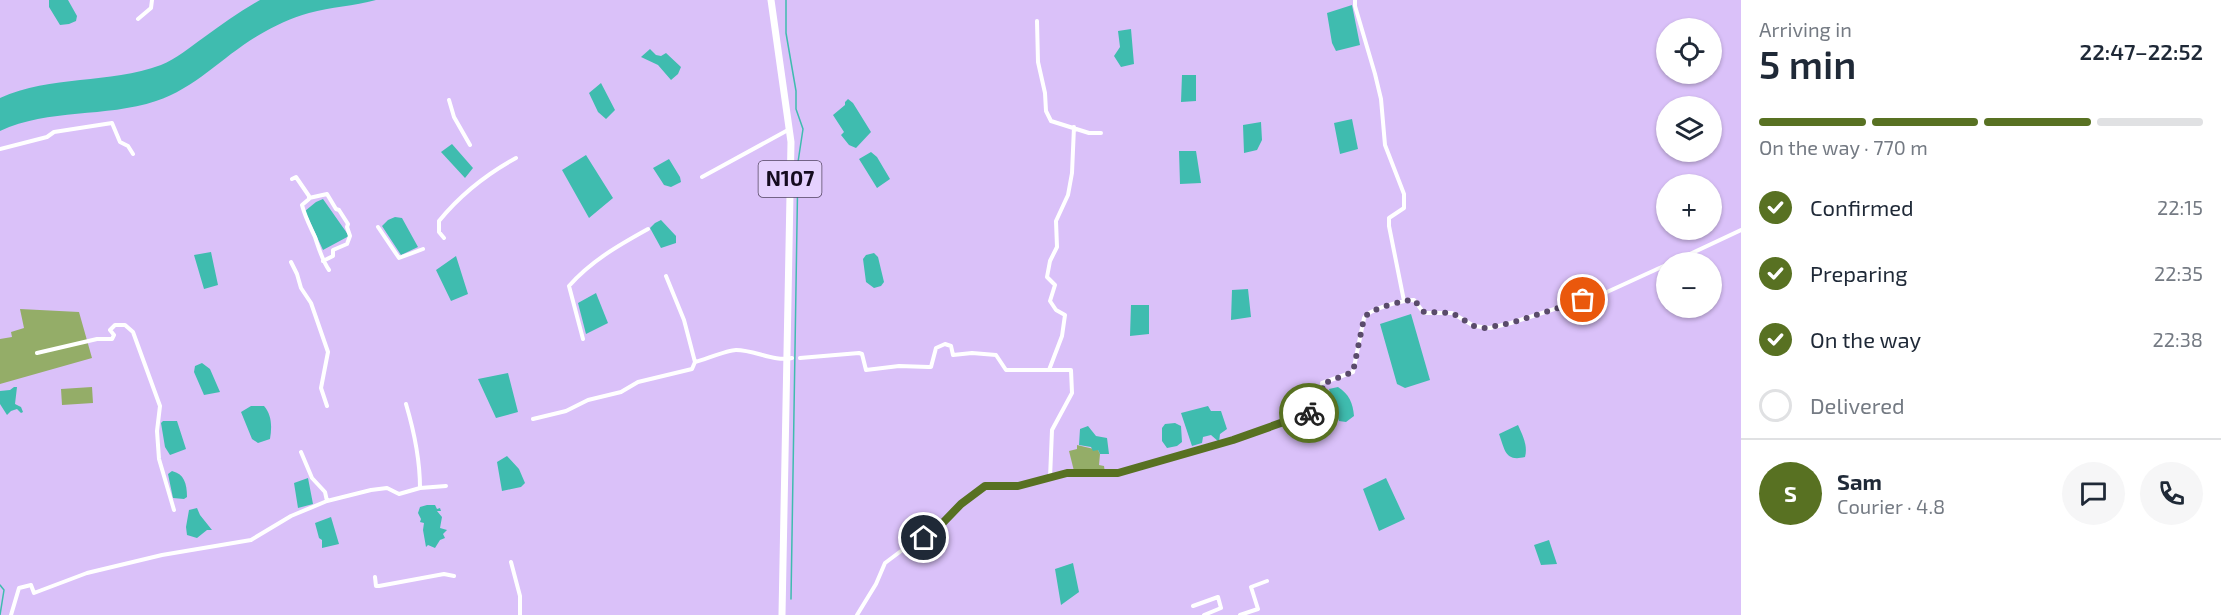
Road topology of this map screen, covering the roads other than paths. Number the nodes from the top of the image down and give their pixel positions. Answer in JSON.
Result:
{"nodes":[{"id":1,"x":152,"y":0,"type":"edge"},
{"id":2,"x":771,"y":0,"type":"edge"},
{"id":3,"x":1355,"y":0,"type":"edge"},
{"id":4,"x":138,"y":19,"type":"dead end"},
{"id":5,"x":1037,"y":21,"type":"dead end"},
{"id":6,"x":449,"y":100,"type":"dead end"},
{"id":7,"x":1074,"y":127,"type":"junction"},
{"id":8,"x":790,"y":129,"type":"junction"},
{"id":9,"x":1101,"y":134,"type":"dead end"},
{"id":10,"x":470,"y":146,"type":"dead end"},
{"id":11,"x":0,"y":149,"type":"edge"},
{"id":12,"x":133,"y":154,"type":"dead end"},
{"id":13,"x":516,"y":158,"type":"dead end"},
{"id":14,"x":702,"y":177,"type":"dead end"},
{"id":15,"x":292,"y":179,"type":"dead end"},
{"id":16,"x":309,"y":198,"type":"junction"},
{"id":17,"x":378,"y":227,"type":"dead end"},
{"id":18,"x":648,"y":229,"type":"dead end"},
{"id":19,"x":1741,"y":231,"type":"edge"},
{"id":20,"x":444,"y":238,"type":"dead end"},
{"id":21,"x":423,"y":249,"type":"dead end"},
{"id":22,"x":1695,"y":252,"type":"edge"},
{"id":23,"x":323,"y":261,"type":"junction"},
{"id":24,"x":291,"y":262,"type":"dead end"},
{"id":25,"x":329,"y":270,"type":"dead end"},
{"id":26,"x":1656,"y":270,"type":"edge"},
{"id":27,"x":666,"y":276,"type":"dead end"},
{"id":28,"x":1404,"y":301,"type":"junction"},
{"id":29,"x":583,"y":339,"type":"dead end"},
{"id":30,"x":37,"y":353,"type":"dead end"},
{"id":31,"x":789,"y":358,"type":"junction"},
{"id":32,"x":800,"y":358,"type":"dead end"},
{"id":33,"x":695,"y":362,"type":"junction"},
{"id":34,"x":1049,"y":370,"type":"junction"},
{"id":35,"x":406,"y":404,"type":"dead end"},
{"id":36,"x":327,"y":406,"type":"dead end"},
{"id":37,"x":533,"y":419,"type":"dead end"},
{"id":38,"x":301,"y":452,"type":"dead end"},
{"id":39,"x":1050,"y":478,"type":"junction"},
{"id":40,"x":446,"y":486,"type":"dead end"},
{"id":41,"x":420,"y":488,"type":"junction"},
{"id":42,"x":327,"y":501,"type":"junction"},
{"id":43,"x":174,"y":510,"type":"dead end"},
{"id":44,"x":511,"y":562,"type":"dead end"},
{"id":45,"x":454,"y":576,"type":"dead end"},
{"id":46,"x":375,"y":577,"type":"dead end"},
{"id":47,"x":1267,"y":581,"type":"dead end"},
{"id":48,"x":1193,"y":606,"type":"dead end"},
{"id":49,"x":12,"y":615,"type":"edge"},
{"id":50,"x":519,"y":615,"type":"edge"},
{"id":51,"x":782,"y":615,"type":"edge"},
{"id":52,"x":857,"y":615,"type":"edge"},
{"id":53,"x":1204,"y":615,"type":"edge"},
{"id":54,"x":1240,"y":615,"type":"edge"}],
"edges":[{"from":1,"to":4,"type":"street"},
{"from":2,"to":8,"type":"highway","number":"N107"},
{"from":3,"to":28,"type":"street"},
{"from":5,"to":7,"type":"street"},
{"from":6,"to":10,"type":"street"},
{"from":7,"to":9,"type":"street"},
{"from":7,"to":34,"type":"street"},
{"from":8,"to":14,"type":"street"},
{"from":8,"to":31,"type":"highway","number":"N107"},
{"from":11,"to":12,"type":"street"},
{"from":13,"to":20,"type":"street"},
{"from":15,"to":16,"type":"street"},
{"from":16,"to":23,"type":"street"},
{"from":16,"to":23,"type":"street"},
{"from":17,"to":21,"type":"street"},
{"from":18,"to":29,"type":"street"},
{"from":19,"to":22,"type":"street"},
{"from":23,"to":25,"type":"street"},
{"from":24,"to":36,"type":"street"},
{"from":26,"to":28,"type":"street"},
{"from":27,"to":33,"type":"street"},
{"from":28,"to":39,"type":"street"},
{"from":30,"to":43,"type":"street"},
{"from":31,"to":33,"type":"street"},
{"from":31,"to":51,"type":"highway","number":"N107"},
{"from":32,"to":34,"type":"street"},
{"from":33,"to":37,"type":"street"},
{"from":34,"to":39,"type":"street"},
{"from":35,"to":41,"type":"street"},
{"from":38,"to":42,"type":"street"},
{"from":39,"to":52,"type":"street"},
{"from":40,"to":41,"type":"street"},
{"from":41,"to":42,"type":"street"},
{"from":42,"to":49,"type":"street"},
{"from":44,"to":50,"type":"street"},
{"from":45,"to":46,"type":"street"},
{"from":47,"to":54,"type":"street"},
{"from":48,"to":53,"type":"street"}]}
